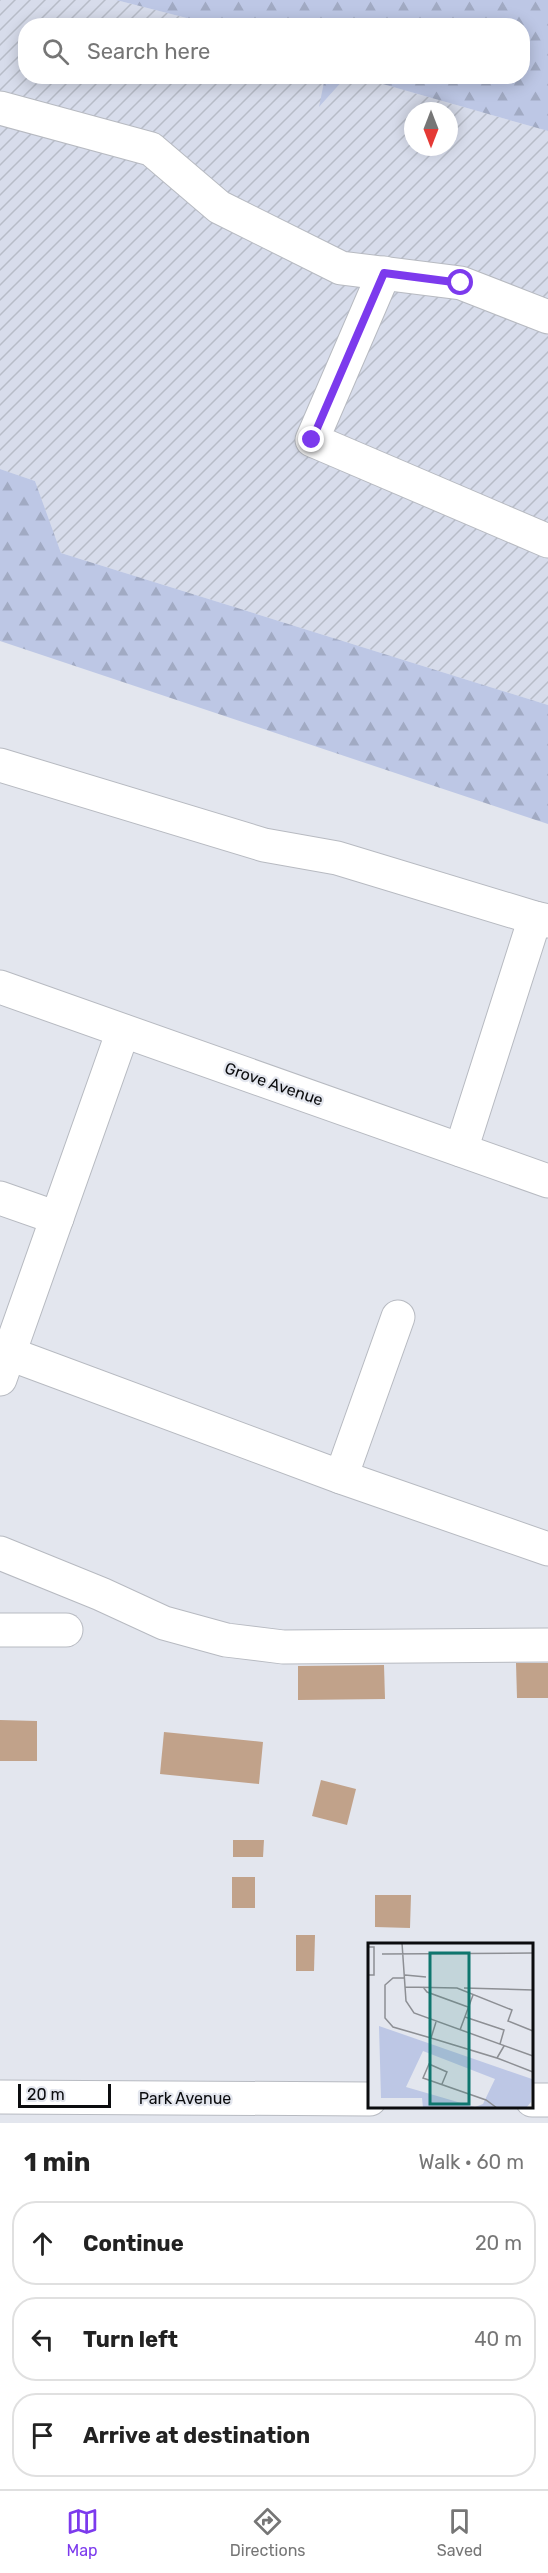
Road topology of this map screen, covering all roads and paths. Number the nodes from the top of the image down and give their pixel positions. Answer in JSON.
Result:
{"nodes":[{"id":1,"x":0,"y":108,"type":"edge"},
{"id":2,"x":384,"y":273,"type":"junction"},
{"id":3,"x":548,"y":317,"type":"edge"},
{"id":4,"x":548,"y":541,"type":"edge"},
{"id":5,"x":0,"y":765,"type":"edge"},
{"id":6,"x":541,"y":920,"type":"edge"},
{"id":7,"x":0,"y":987,"type":"edge"},
{"id":8,"x":123,"y":1030,"type":"junction"},
{"id":9,"x":461,"y":1150,"type":"junction"},
{"id":10,"x":548,"y":1181,"type":"edge"},
{"id":11,"x":0,"y":1198,"type":"edge"},
{"id":12,"x":57,"y":1218,"type":"junction"},
{"id":13,"x":398,"y":1317,"type":"dead end"},
{"id":14,"x":5,"y":1366,"type":"edge"},
{"id":15,"x":340,"y":1478,"type":"junction"},
{"id":16,"x":548,"y":1549,"type":"edge"},
{"id":17,"x":0,"y":1553,"type":"edge"},
{"id":18,"x":0,"y":1630,"type":"edge"},
{"id":19,"x":66,"y":1630,"type":"dead end"},
{"id":20,"x":548,"y":1644,"type":"edge"},
{"id":21,"x":0,"y":2097,"type":"edge"},
{"id":22,"x":368,"y":2099,"type":"edge"}],
"edges":[{"from":1,"to":2,"type":"street"},
{"from":2,"to":3,"type":"street"},
{"from":2,"to":4,"type":"street"},
{"from":5,"to":6,"type":"street"},
{"from":6,"to":9,"type":"street"},
{"from":7,"to":8,"type":"street","name":"Grove Avenue"},
{"from":8,"to":9,"type":"street","name":"Grove Avenue"},
{"from":8,"to":12,"type":"street"},
{"from":9,"to":10,"type":"street","name":"Grove Avenue"},
{"from":11,"to":12,"type":"street"},
{"from":12,"to":14,"type":"street"},
{"from":13,"to":15,"type":"street"},
{"from":14,"to":15,"type":"street"},
{"from":15,"to":16,"type":"street"},
{"from":17,"to":20,"type":"street"},
{"from":18,"to":19,"type":"street"},
{"from":21,"to":22,"type":"street","name":"Park Avenue"}]}
